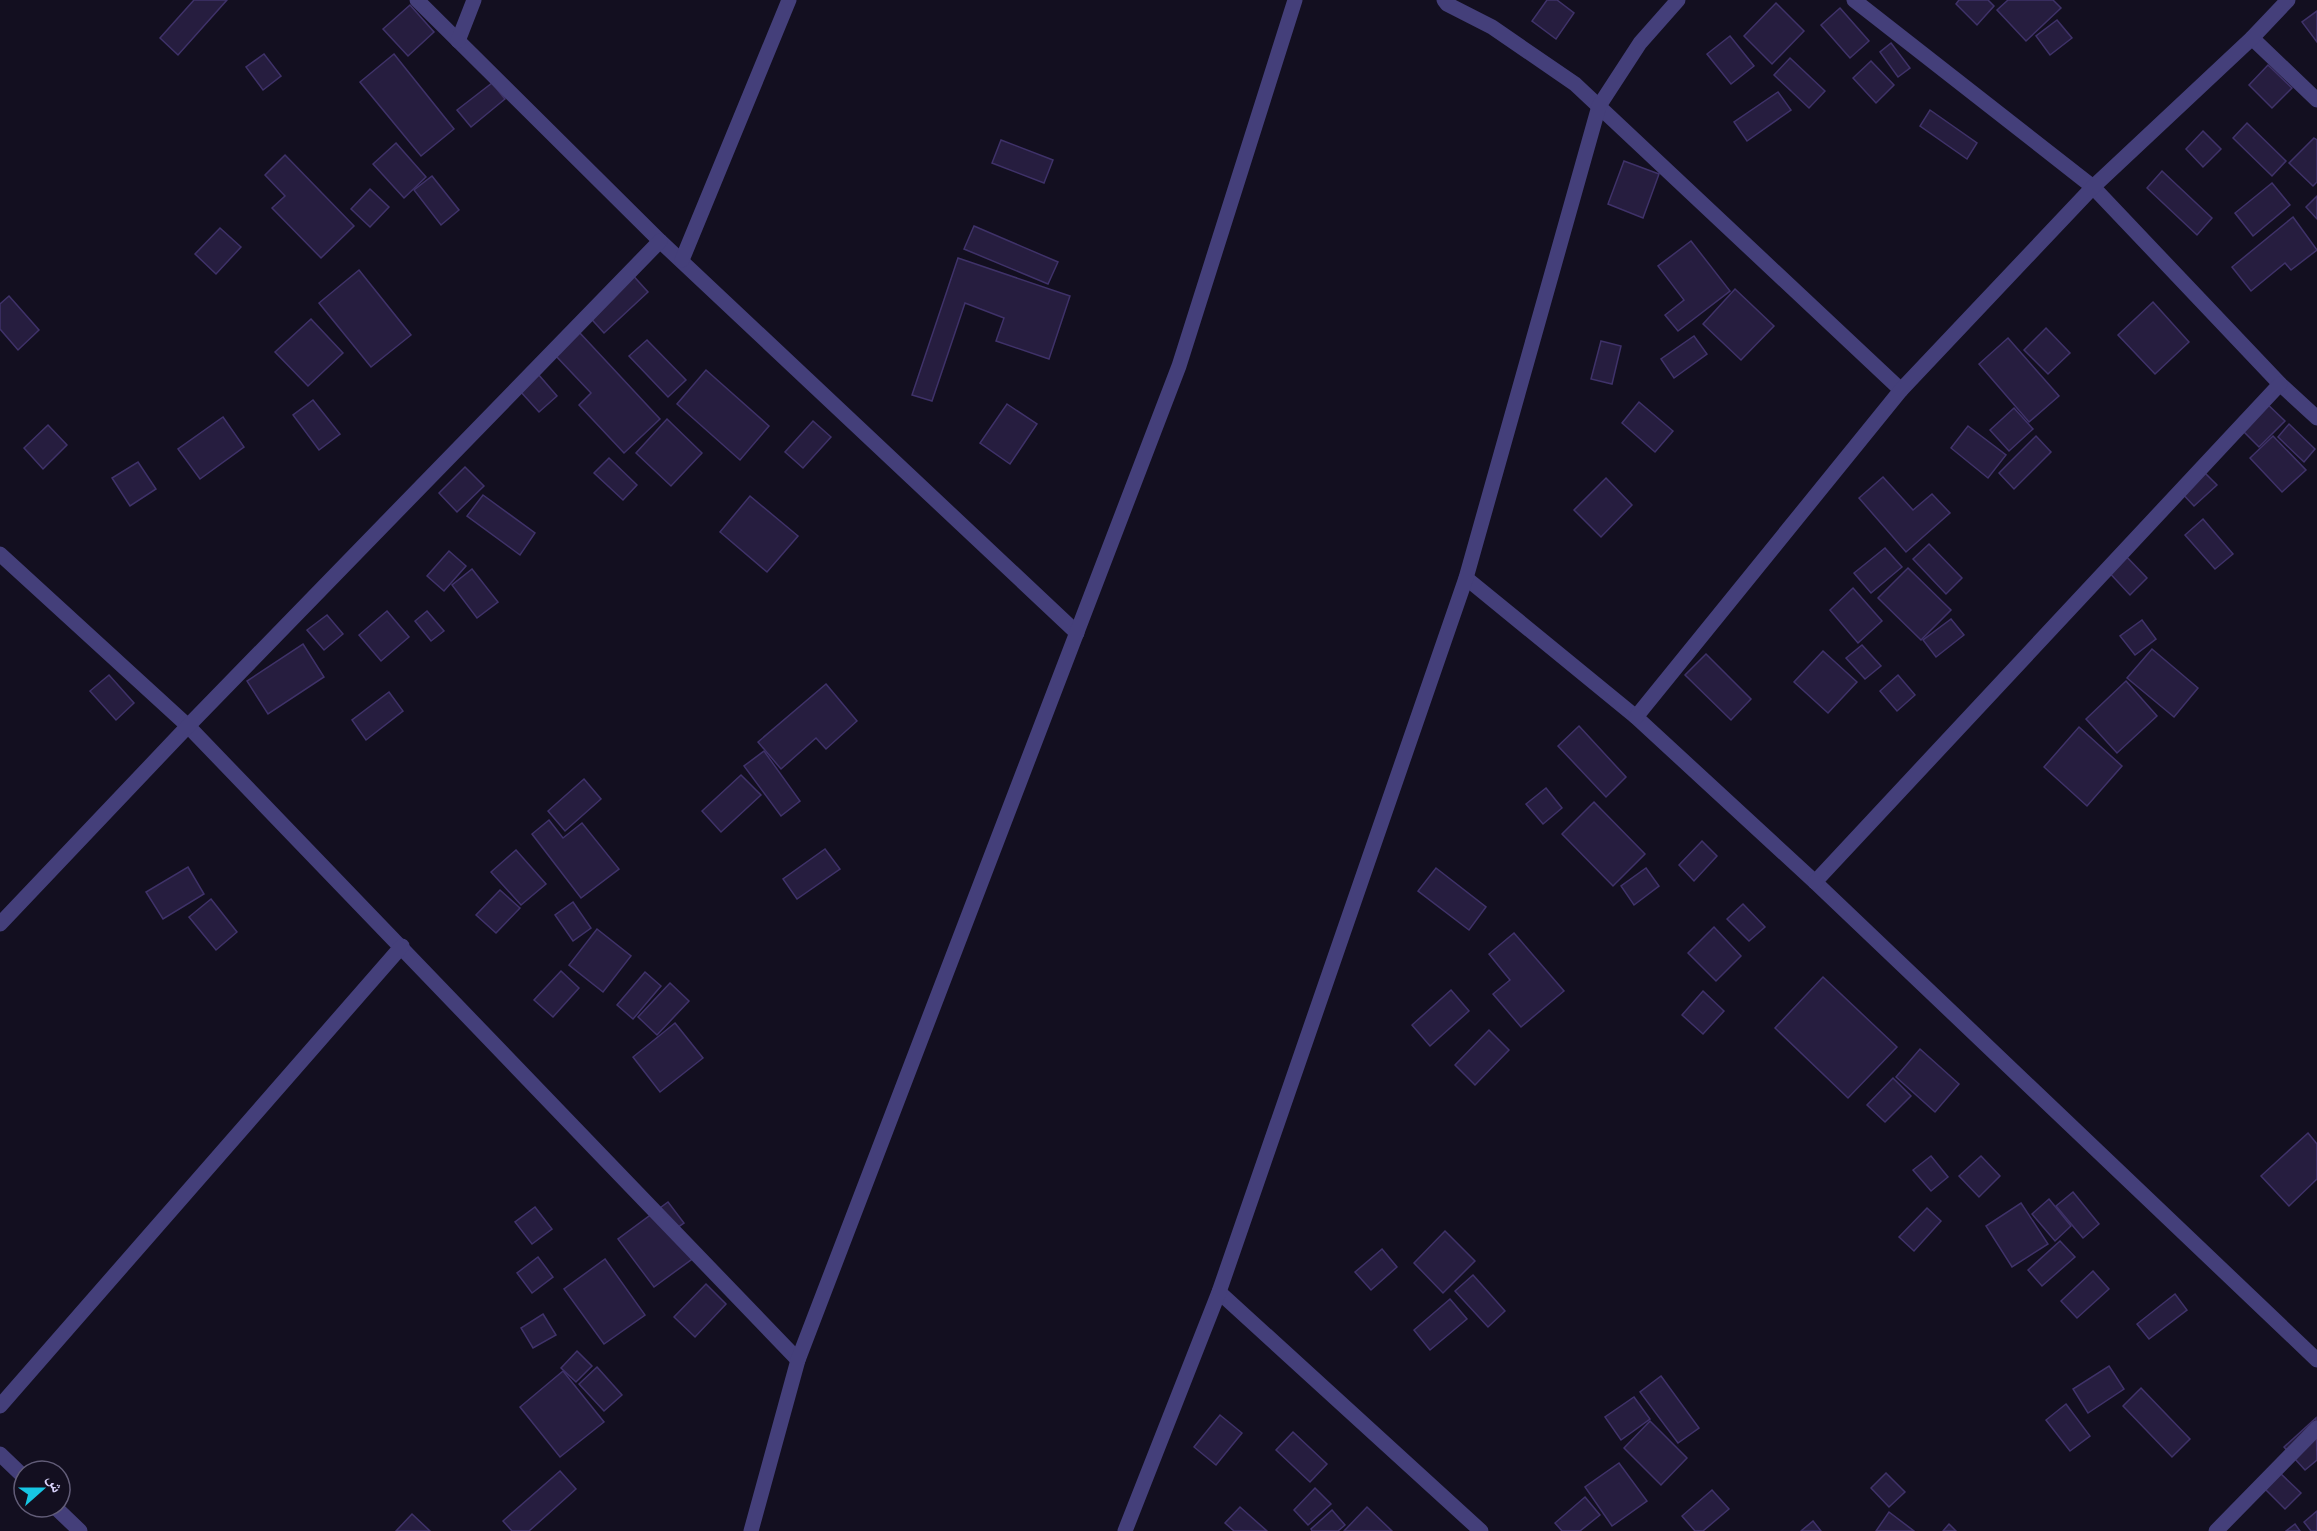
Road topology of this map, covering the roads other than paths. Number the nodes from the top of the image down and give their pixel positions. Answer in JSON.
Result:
{"nodes":[{"id":1,"x":417,"y":0,"type":"edge"},
{"id":2,"x":474,"y":0,"type":"edge"},
{"id":3,"x":789,"y":0,"type":"edge"},
{"id":4,"x":1295,"y":0,"type":"edge"},
{"id":5,"x":1444,"y":0,"type":"edge"},
{"id":6,"x":1678,"y":0,"type":"edge"},
{"id":7,"x":1854,"y":0,"type":"edge"},
{"id":8,"x":2288,"y":0,"type":"edge"},
{"id":9,"x":2252,"y":38,"type":"junction"},
{"id":10,"x":458,"y":41,"type":"junction"},
{"id":11,"x":2317,"y":100,"type":"edge"},
{"id":12,"x":1599,"y":106,"type":"junction"},
{"id":13,"x":2093,"y":187,"type":"junction"},
{"id":14,"x":660,"y":241,"type":"junction"},
{"id":15,"x":682,"y":260,"type":"junction"},
{"id":16,"x":2280,"y":384,"type":"junction"},
{"id":17,"x":1901,"y":390,"type":"junction"},
{"id":18,"x":2317,"y":418,"type":"edge"},
{"id":19,"x":0,"y":554,"type":"edge"},
{"id":20,"x":1466,"y":578,"type":"junction"},
{"id":21,"x":1077,"y":633,"type":"junction"},
{"id":22,"x":1636,"y":717,"type":"junction"},
{"id":23,"x":188,"y":726,"type":"junction"},
{"id":24,"x":1815,"y":882,"type":"junction"},
{"id":25,"x":0,"y":924,"type":"edge"},
{"id":26,"x":402,"y":946,"type":"junction"},
{"id":27,"x":1220,"y":1292,"type":"junction"},
{"id":28,"x":798,"y":1360,"type":"junction"},
{"id":29,"x":2317,"y":1360,"type":"edge"},
{"id":30,"x":0,"y":1406,"type":"edge"},
{"id":31,"x":2317,"y":1428,"type":"edge"},
{"id":32,"x":0,"y":1454,"type":"edge"},
{"id":33,"x":12,"y":1466,"type":"edge"},
{"id":34,"x":68,"y":1519,"type":"edge"},
{"id":35,"x":80,"y":1531,"type":"edge"},
{"id":36,"x":751,"y":1531,"type":"edge"},
{"id":37,"x":1125,"y":1531,"type":"edge"},
{"id":38,"x":1481,"y":1531,"type":"edge"},
{"id":39,"x":2216,"y":1531,"type":"edge"}],
"edges":[{"from":1,"to":10,"type":"street"},
{"from":2,"to":10,"type":"street"},
{"from":3,"to":15,"type":"street"},
{"from":4,"to":21,"type":"street"},
{"from":5,"to":12,"type":"street"},
{"from":6,"to":12,"type":"street"},
{"from":7,"to":13,"type":"street"},
{"from":8,"to":9,"type":"street"},
{"from":9,"to":11,"type":"street"},
{"from":9,"to":13,"type":"street"},
{"from":10,"to":14,"type":"street"},
{"from":12,"to":17,"type":"street"},
{"from":12,"to":20,"type":"street"},
{"from":13,"to":16,"type":"street"},
{"from":13,"to":17,"type":"street"},
{"from":14,"to":15,"type":"street"},
{"from":14,"to":23,"type":"street"},
{"from":15,"to":21,"type":"street"},
{"from":16,"to":18,"type":"street"},
{"from":16,"to":24,"type":"street"},
{"from":17,"to":22,"type":"street"},
{"from":19,"to":23,"type":"street"},
{"from":20,"to":22,"type":"street"},
{"from":20,"to":27,"type":"street"},
{"from":21,"to":28,"type":"street"},
{"from":22,"to":24,"type":"street"},
{"from":23,"to":25,"type":"street"},
{"from":23,"to":26,"type":"street"},
{"from":24,"to":29,"type":"street"},
{"from":26,"to":28,"type":"street"},
{"from":26,"to":30,"type":"street"},
{"from":27,"to":37,"type":"street"},
{"from":27,"to":38,"type":"street"},
{"from":28,"to":36,"type":"street"},
{"from":31,"to":39,"type":"street"},
{"from":32,"to":33,"type":"street"},
{"from":34,"to":35,"type":"street"}]}
